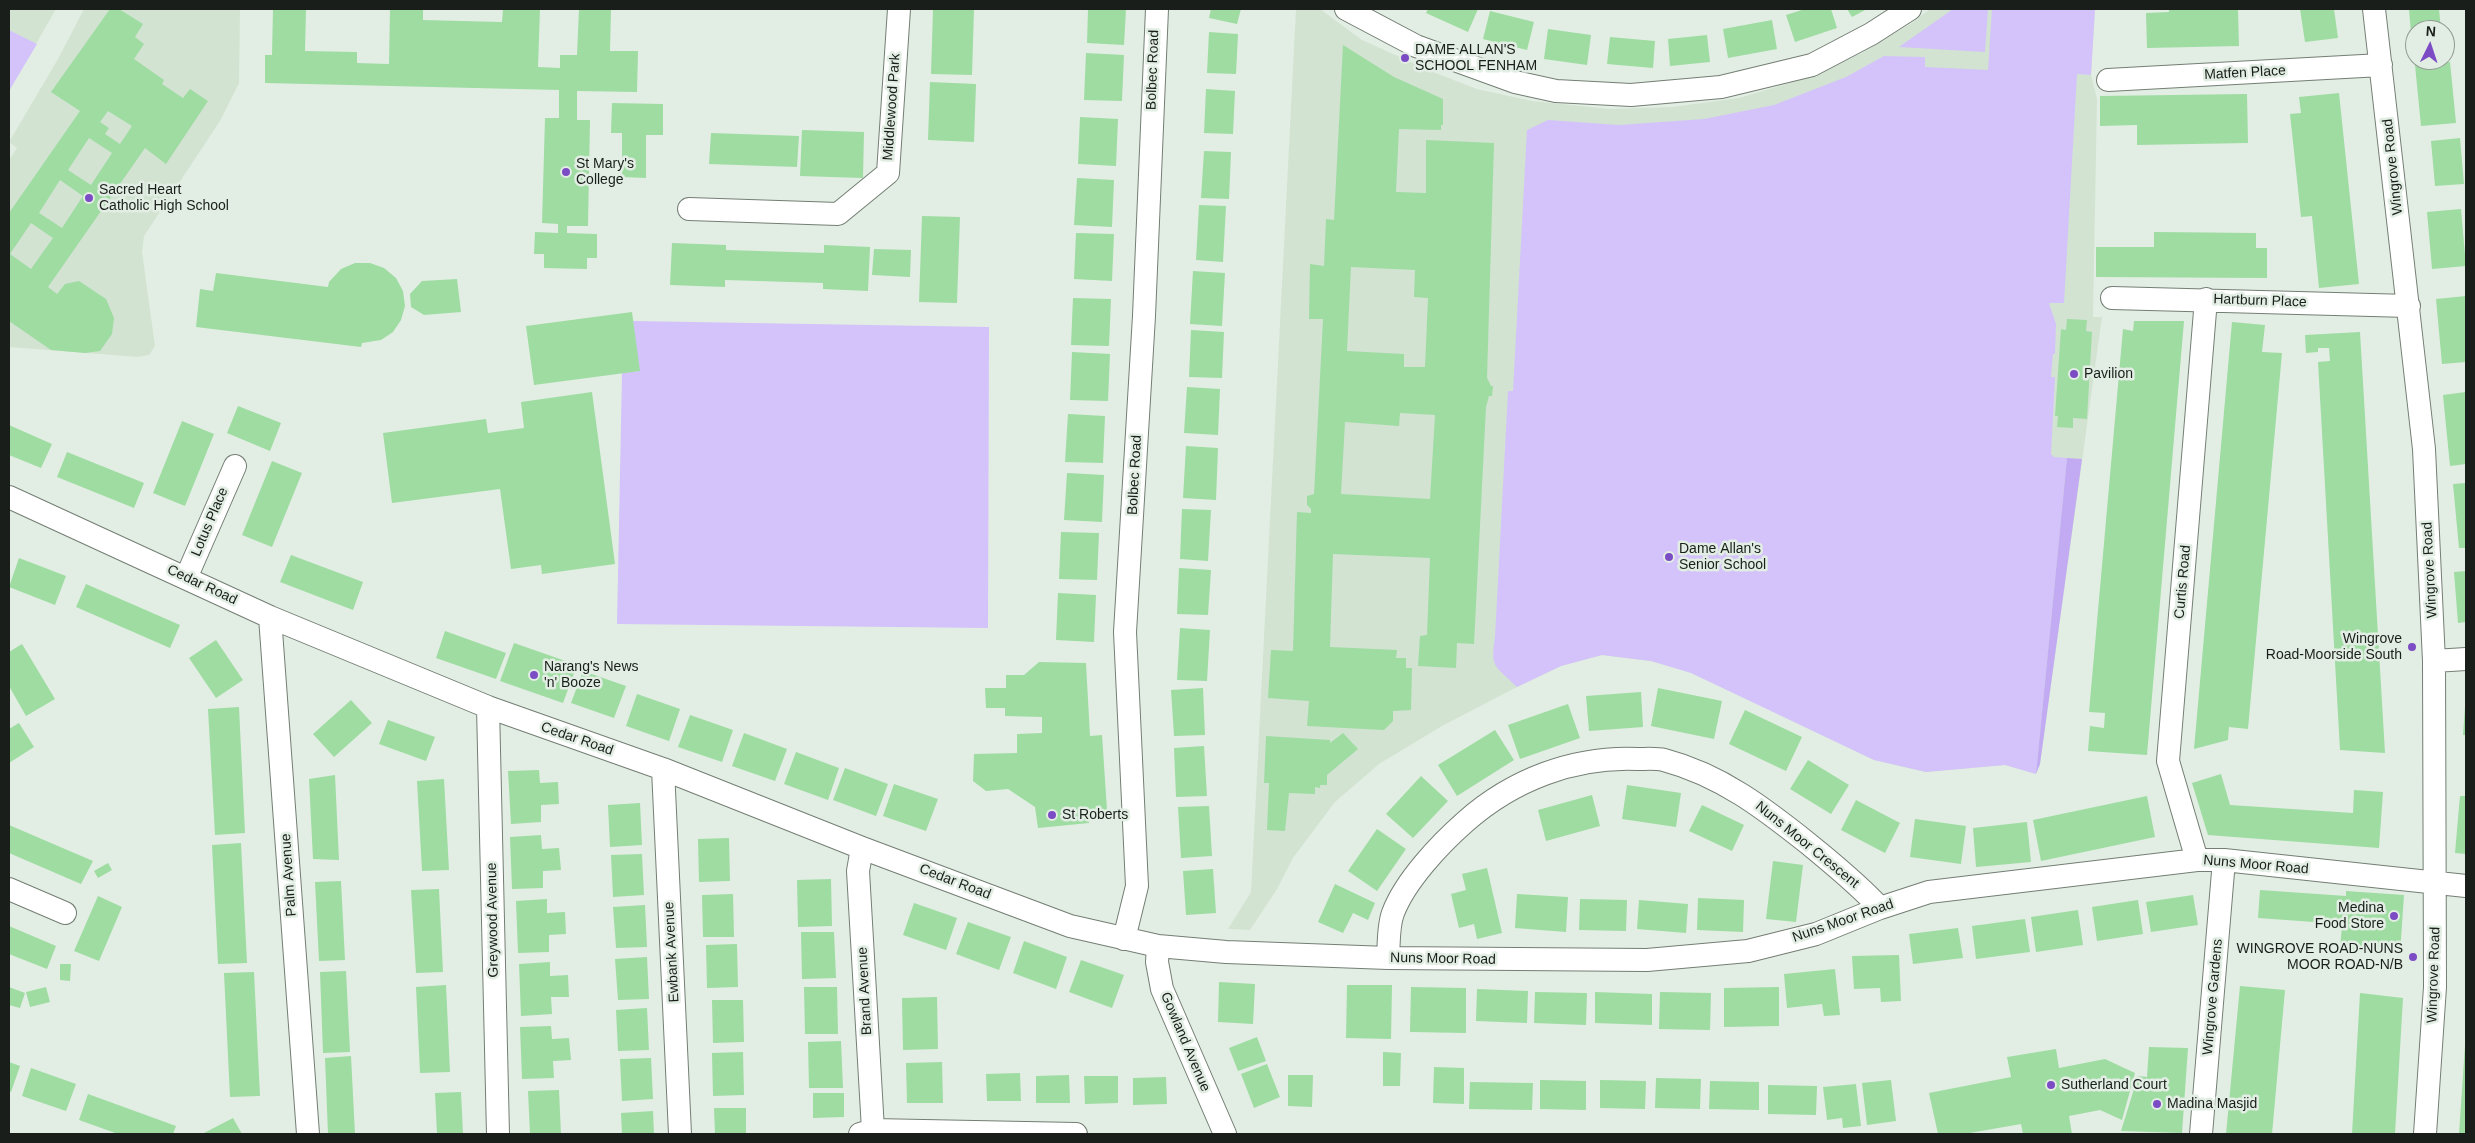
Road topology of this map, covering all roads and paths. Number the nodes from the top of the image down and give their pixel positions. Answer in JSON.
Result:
{"nodes":[{"id":1,"x":899,"y":9,"type":"edge"},
{"id":2,"x":1157,"y":9,"type":"edge"},
{"id":3,"x":1346,"y":9,"type":"edge"},
{"id":4,"x":1910,"y":9,"type":"edge"},
{"id":5,"x":2374,"y":9,"type":"edge"},
{"id":6,"x":2381,"y":65,"type":"junction"},
{"id":7,"x":2108,"y":80,"type":"dead end"},
{"id":8,"x":689,"y":210,"type":"dead end"},
{"id":9,"x":2112,"y":298,"type":"dead end"},
{"id":10,"x":2206,"y":300,"type":"junction"},
{"id":11,"x":2409,"y":306,"type":"junction"},
{"id":12,"x":235,"y":466,"type":"dead end"},
{"id":13,"x":9,"y":497,"type":"edge"},
{"id":14,"x":186,"y":578,"type":"junction"},
{"id":15,"x":270,"y":616,"type":"junction"},
{"id":16,"x":2466,"y":659,"type":"edge"},
{"id":17,"x":2434,"y":661,"type":"junction"},
{"id":18,"x":488,"y":707,"type":"junction"},
{"id":19,"x":663,"y":769,"type":"junction"},
{"id":20,"x":862,"y":848,"type":"junction"},
{"id":21,"x":2197,"y":860,"type":"junction"},
{"id":22,"x":2224,"y":860,"type":"junction"},
{"id":23,"x":2436,"y":883,"type":"junction"},
{"id":24,"x":2466,"y":886,"type":"edge"},
{"id":25,"x":9,"y":889,"type":"edge"},
{"id":26,"x":1880,"y":908,"type":"junction"},
{"id":27,"x":65,"y":913,"type":"dead end"},
{"id":28,"x":1124,"y":939,"type":"junction"},
{"id":29,"x":1158,"y":946,"type":"junction"},
{"id":30,"x":1388,"y":958,"type":"junction"},
{"id":31,"x":868,"y":1133,"type":"edge"},
{"id":32,"x":308,"y":1134,"type":"edge"},
{"id":33,"x":498,"y":1134,"type":"edge"},
{"id":34,"x":680,"y":1134,"type":"edge"},
{"id":35,"x":1076,"y":1134,"type":"edge"},
{"id":36,"x":1225,"y":1134,"type":"edge"},
{"id":37,"x":2201,"y":1134,"type":"edge"},
{"id":38,"x":2425,"y":1134,"type":"edge"}],
"edges":[{"from":1,"to":8,"type":"street","name":"Middlewood Park"},
{"from":2,"to":28,"type":"street","name":"Bolbec Road"},
{"from":3,"to":4,"type":"street"},
{"from":5,"to":6,"type":"street","name":"Wingrove Road"},
{"from":6,"to":7,"type":"street","name":"Matfen Place"},
{"from":6,"to":11,"type":"street","name":"Wingrove Road"},
{"from":9,"to":10,"type":"street","name":"Hartburn Place"},
{"from":10,"to":11,"type":"street","name":"Hartburn Place"},
{"from":10,"to":21,"type":"street","name":"Curtis Road"},
{"from":11,"to":17,"type":"street","name":"Wingrove Road"},
{"from":12,"to":14,"type":"street","name":"Lotus Place"},
{"from":13,"to":14,"type":"street","name":"Cedar Road"},
{"from":14,"to":15,"type":"street","name":"Cedar Road"},
{"from":15,"to":18,"type":"street","name":"Cedar Road"},
{"from":15,"to":32,"type":"street","name":"Palm Avenue"},
{"from":16,"to":17,"type":"street"},
{"from":17,"to":23,"type":"street","name":"Wingrove Road"},
{"from":18,"to":19,"type":"street","name":"Cedar Road"},
{"from":18,"to":33,"type":"street","name":"Greywood Avenue"},
{"from":19,"to":20,"type":"street","name":"Cedar Road"},
{"from":19,"to":34,"type":"street","name":"Ewbank Avenue"},
{"from":20,"to":28,"type":"street","name":"Cedar Road"},
{"from":20,"to":31,"type":"street","name":"Brand Avenue"},
{"from":21,"to":22,"type":"street","name":"Nuns Moor Road"},
{"from":21,"to":26,"type":"street","name":"Nuns Moor Road"},
{"from":22,"to":23,"type":"street","name":"Nuns Moor Road"},
{"from":22,"to":37,"type":"street","name":"Wingrove Gardens"},
{"from":23,"to":24,"type":"street","name":"Nuns Moor Road"},
{"from":23,"to":38,"type":"street","name":"Wingrove Road"},
{"from":25,"to":27,"type":"street"},
{"from":26,"to":30,"type":"street","name":"Nuns Moor Road"},
{"from":26,"to":30,"type":"street","name":"Nuns Moor Crescent"},
{"from":28,"to":29,"type":"street","name":"Cedar Road"},
{"from":29,"to":30,"type":"street","name":"Nuns Moor Road"},
{"from":29,"to":36,"type":"street","name":"Gowland Avenue"},
{"from":31,"to":35,"type":"street"}]}
